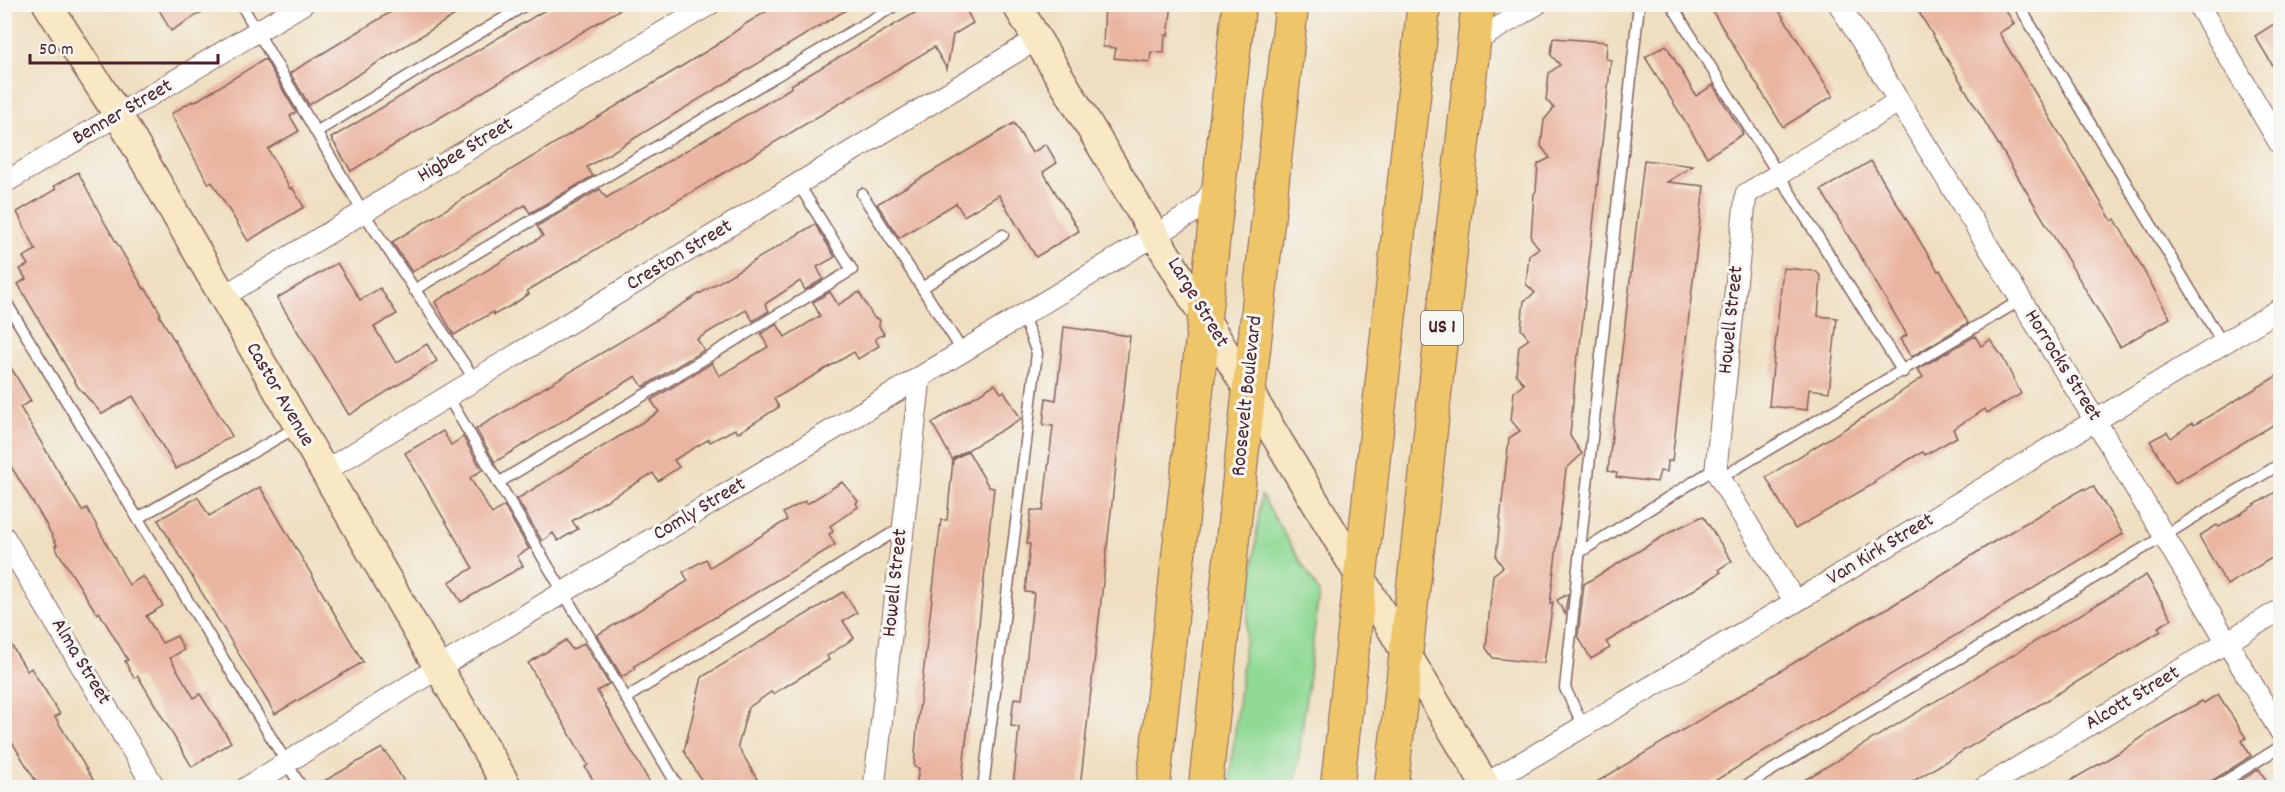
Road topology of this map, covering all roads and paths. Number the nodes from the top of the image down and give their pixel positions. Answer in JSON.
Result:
{"nodes":[{"id":1,"x":47,"y":4,"type":"edge"},
{"id":2,"x":241,"y":4,"type":"edge"},
{"id":3,"x":303,"y":4,"type":"edge"},
{"id":4,"x":527,"y":4,"type":"edge"},
{"id":5,"x":711,"y":4,"type":"edge"},
{"id":6,"x":898,"y":4,"type":"edge"},
{"id":7,"x":1016,"y":4,"type":"edge"},
{"id":8,"x":1239,"y":4,"type":"edge"},
{"id":9,"x":1292,"y":4,"type":"edge"},
{"id":10,"x":1424,"y":4,"type":"edge"},
{"id":11,"x":1478,"y":4,"type":"edge"},
{"id":12,"x":1537,"y":4,"type":"edge"},
{"id":13,"x":1639,"y":4,"type":"edge"},
{"id":14,"x":1671,"y":4,"type":"edge"},
{"id":15,"x":1839,"y":4,"type":"edge"},
{"id":16,"x":2018,"y":4,"type":"edge"},
{"id":17,"x":2198,"y":4,"type":"edge"},
{"id":18,"x":257,"y":32,"type":"junction"},
{"id":19,"x":1037,"y":39,"type":"junction"},
{"id":20,"x":1474,"y":42,"type":"junction"},
{"id":21,"x":1898,"y":102,"type":"junction"},
{"id":22,"x":118,"y":115,"type":"junction"},
{"id":23,"x":2273,"y":116,"type":"edge"},
{"id":24,"x":316,"y":132,"type":"junction"},
{"id":25,"x":2280,"y":144,"type":"edge"},
{"id":26,"x":1779,"y":174,"type":"junction"},
{"id":27,"x":1220,"y":178,"type":"junction"},
{"id":28,"x":4,"y":183,"type":"edge"},
{"id":29,"x":799,"y":185,"type":"junction"},
{"id":30,"x":862,"y":194,"type":"dead end"},
{"id":31,"x":363,"y":212,"type":"junction"},
{"id":32,"x":1003,"y":235,"type":"dead end"},
{"id":33,"x":1156,"y":235,"type":"junction"},
{"id":34,"x":922,"y":288,"type":"junction"},
{"id":35,"x":414,"y":290,"type":"junction"},
{"id":36,"x":222,"y":297,"type":"junction"},
{"id":37,"x":4,"y":298,"type":"edge"},
{"id":38,"x":2021,"y":300,"type":"junction"},
{"id":39,"x":2280,"y":309,"type":"edge"},
{"id":40,"x":1023,"y":316,"type":"junction"},
{"id":41,"x":1205,"y":317,"type":"junction"},
{"id":42,"x":2223,"y":344,"type":"junction"},
{"id":43,"x":963,"y":352,"type":"junction"},
{"id":44,"x":1903,"y":372,"type":"junction"},
{"id":45,"x":920,"y":378,"type":"junction"},
{"id":46,"x":475,"y":380,"type":"junction"},
{"id":47,"x":1249,"y":390,"type":"junction"},
{"id":48,"x":448,"y":397,"type":"junction"},
{"id":49,"x":2096,"y":420,"type":"junction"},
{"id":50,"x":297,"y":427,"type":"junction"},
{"id":51,"x":2280,"y":464,"type":"edge"},
{"id":52,"x":323,"y":472,"type":"junction"},
{"id":53,"x":1718,"y":473,"type":"junction"},
{"id":54,"x":498,"y":483,"type":"junction"},
{"id":55,"x":138,"y":518,"type":"junction"},
{"id":56,"x":902,"y":527,"type":"junction"},
{"id":57,"x":2164,"y":536,"type":"junction"},
{"id":58,"x":4,"y":537,"type":"edge"},
{"id":59,"x":1580,"y":552,"type":"junction"},
{"id":60,"x":1361,"y":576,"type":"junction"},
{"id":61,"x":563,"y":592,"type":"junction"},
{"id":62,"x":1795,"y":602,"type":"junction"},
{"id":63,"x":2280,"y":610,"type":"edge"},
{"id":64,"x":2226,"y":642,"type":"junction"},
{"id":65,"x":1406,"y":652,"type":"junction"},
{"id":66,"x":438,"y":668,"type":"junction"},
{"id":67,"x":626,"y":698,"type":"junction"},
{"id":68,"x":1583,"y":725,"type":"junction"},
{"id":69,"x":2280,"y":731,"type":"edge"},
{"id":70,"x":2280,"y":747,"type":"edge"},
{"id":71,"x":287,"y":763,"type":"junction"},
{"id":72,"x":4,"y":783,"type":"edge"},
{"id":73,"x":1484,"y":786,"type":"edge"},
{"id":74,"x":8,"y":788,"type":"edge"},
{"id":75,"x":155,"y":788,"type":"edge"},
{"id":76,"x":246,"y":788,"type":"edge"},
{"id":77,"x":302,"y":788,"type":"edge"},
{"id":78,"x":508,"y":788,"type":"edge"},
{"id":79,"x":679,"y":788,"type":"edge"},
{"id":80,"x":874,"y":788,"type":"edge"},
{"id":81,"x":983,"y":788,"type":"edge"},
{"id":82,"x":1153,"y":788,"type":"edge"},
{"id":83,"x":1205,"y":788,"type":"edge"},
{"id":84,"x":1337,"y":788,"type":"edge"},
{"id":85,"x":1391,"y":788,"type":"edge"},
{"id":86,"x":1742,"y":788,"type":"edge"},
{"id":87,"x":1984,"y":788,"type":"edge"},
{"id":88,"x":2214,"y":788,"type":"edge"}],
"edges":[{"from":1,"to":22,"type":"street","name":"Castor Avenue"},
{"from":2,"to":18,"type":"lane"},
{"from":3,"to":18,"type":"street","name":"Benner Street"},
{"from":4,"to":24,"type":"lane"},
{"from":5,"to":31,"type":"street","name":"Higbee Street"},
{"from":6,"to":35,"type":"lane"},
{"from":7,"to":19,"type":"street","name":"Large Street"},
{"from":8,"to":27,"type":"highway"},
{"from":9,"to":47,"type":"highway","name":"Roosevelt Boulevard"},
{"from":10,"to":60,"type":"highway","number":"US 1"},
{"from":11,"to":20,"type":"highway","number":"US 1"},
{"from":12,"to":20,"type":"street"},
{"from":13,"to":59,"type":"lane"},
{"from":14,"to":26,"type":"lane"},
{"from":15,"to":21,"type":"street","name":"Horrocks Street"},
{"from":16,"to":42,"type":"lane"},
{"from":17,"to":23,"type":"street"},
{"from":18,"to":22,"type":"street","name":"Benner Street"},
{"from":18,"to":24,"type":"lane"},
{"from":19,"to":29,"type":"street","name":"Creston Street"},
{"from":19,"to":33,"type":"street","name":"Large Street"},
{"from":20,"to":65,"type":"highway","number":"US 1"},
{"from":21,"to":26,"type":"street","name":"Howell Street"},
{"from":21,"to":38,"type":"street","name":"Horrocks Street"},
{"from":22,"to":28,"type":"street","name":"Benner Street"},
{"from":22,"to":36,"type":"street","name":"Castor Avenue"},
{"from":23,"to":25,"type":"street"},
{"from":24,"to":31,"type":"lane"},
{"from":26,"to":44,"type":"lane"},
{"from":26,"to":53,"type":"street","name":"Howell Street"},
{"from":27,"to":33,"type":"street","name":"Comly Street"},
{"from":27,"to":41,"type":"highway"},
{"from":29,"to":46,"type":"street","name":"Creston Street"},
{"from":29,"to":54,"type":"lane"},
{"from":30,"to":34,"type":"lane"},
{"from":31,"to":35,"type":"lane"},
{"from":31,"to":36,"type":"street","name":"Higbee Street"},
{"from":32,"to":34,"type":"lane"},
{"from":33,"to":40,"type":"street","name":"Comly Street"},
{"from":33,"to":41,"type":"street","name":"Large Street"},
{"from":34,"to":43,"type":"lane"},
{"from":35,"to":46,"type":"lane"},
{"from":36,"to":50,"type":"street","name":"Castor Avenue"},
{"from":37,"to":55,"type":"lane"},
{"from":38,"to":44,"type":"lane"},
{"from":38,"to":49,"type":"street","name":"Horrocks Street"},
{"from":39,"to":42,"type":"street","name":"Van Kirk Street"},
{"from":40,"to":43,"type":"street","name":"Comly Street"},
{"from":40,"to":81,"type":"lane"},
{"from":41,"to":47,"type":"street","name":"Large Street"},
{"from":41,"to":82,"type":"highway"},
{"from":42,"to":49,"type":"street","name":"Van Kirk Street"},
{"from":43,"to":45,"type":"street","name":"Comly Street"},
{"from":44,"to":53,"type":"lane"},
{"from":45,"to":56,"type":"street","name":"Howell Street"},
{"from":45,"to":61,"type":"street","name":"Comly Street"},
{"from":46,"to":48,"type":"street","name":"Creston Street"},
{"from":47,"to":60,"type":"street","name":"Large Street"},
{"from":47,"to":83,"type":"highway","name":"Roosevelt Boulevard"},
{"from":48,"to":52,"type":"street","name":"Creston Street"},
{"from":48,"to":54,"type":"lane"},
{"from":49,"to":57,"type":"street","name":"Horrocks Street"},
{"from":49,"to":62,"type":"street","name":"Van Kirk Street"},
{"from":50,"to":52,"type":"street","name":"Castor Avenue"},
{"from":50,"to":55,"type":"lane"},
{"from":51,"to":57,"type":"lane"},
{"from":52,"to":66,"type":"street","name":"Castor Avenue"},
{"from":53,"to":59,"type":"lane"},
{"from":53,"to":62,"type":"street"},
{"from":54,"to":61,"type":"lane"},
{"from":55,"to":71,"type":"lane"},
{"from":56,"to":67,"type":"lane"},
{"from":56,"to":80,"type":"street","name":"Howell Street"},
{"from":57,"to":64,"type":"street","name":"Horrocks Street"},
{"from":57,"to":86,"type":"lane"},
{"from":58,"to":75,"type":"street","name":"Alma Street"},
{"from":59,"to":68,"type":"lane"},
{"from":60,"to":65,"type":"street","name":"Large Street"},
{"from":60,"to":84,"type":"highway","number":"US 1"},
{"from":61,"to":66,"type":"street","name":"Comly Street"},
{"from":61,"to":67,"type":"lane"},
{"from":62,"to":68,"type":"street","name":"Van Kirk Street"},
{"from":63,"to":64,"type":"street","name":"Alcott Street"},
{"from":64,"to":69,"type":"street","name":"Horrocks Street"},
{"from":64,"to":87,"type":"street","name":"Alcott Street"},
{"from":65,"to":73,"type":"street","name":"Large Street"},
{"from":65,"to":85,"type":"highway","number":"US 1"},
{"from":66,"to":71,"type":"street","name":"Comly Street"},
{"from":66,"to":78,"type":"street","name":"Castor Avenue"},
{"from":67,"to":79,"type":"lane"},
{"from":68,"to":73,"type":"street","name":"Van Kirk Street"},
{"from":70,"to":88,"type":"lane"},
{"from":71,"to":76,"type":"street","name":"Comly Street"},
{"from":71,"to":77,"type":"lane"},
{"from":72,"to":74,"type":"lane"}]}
